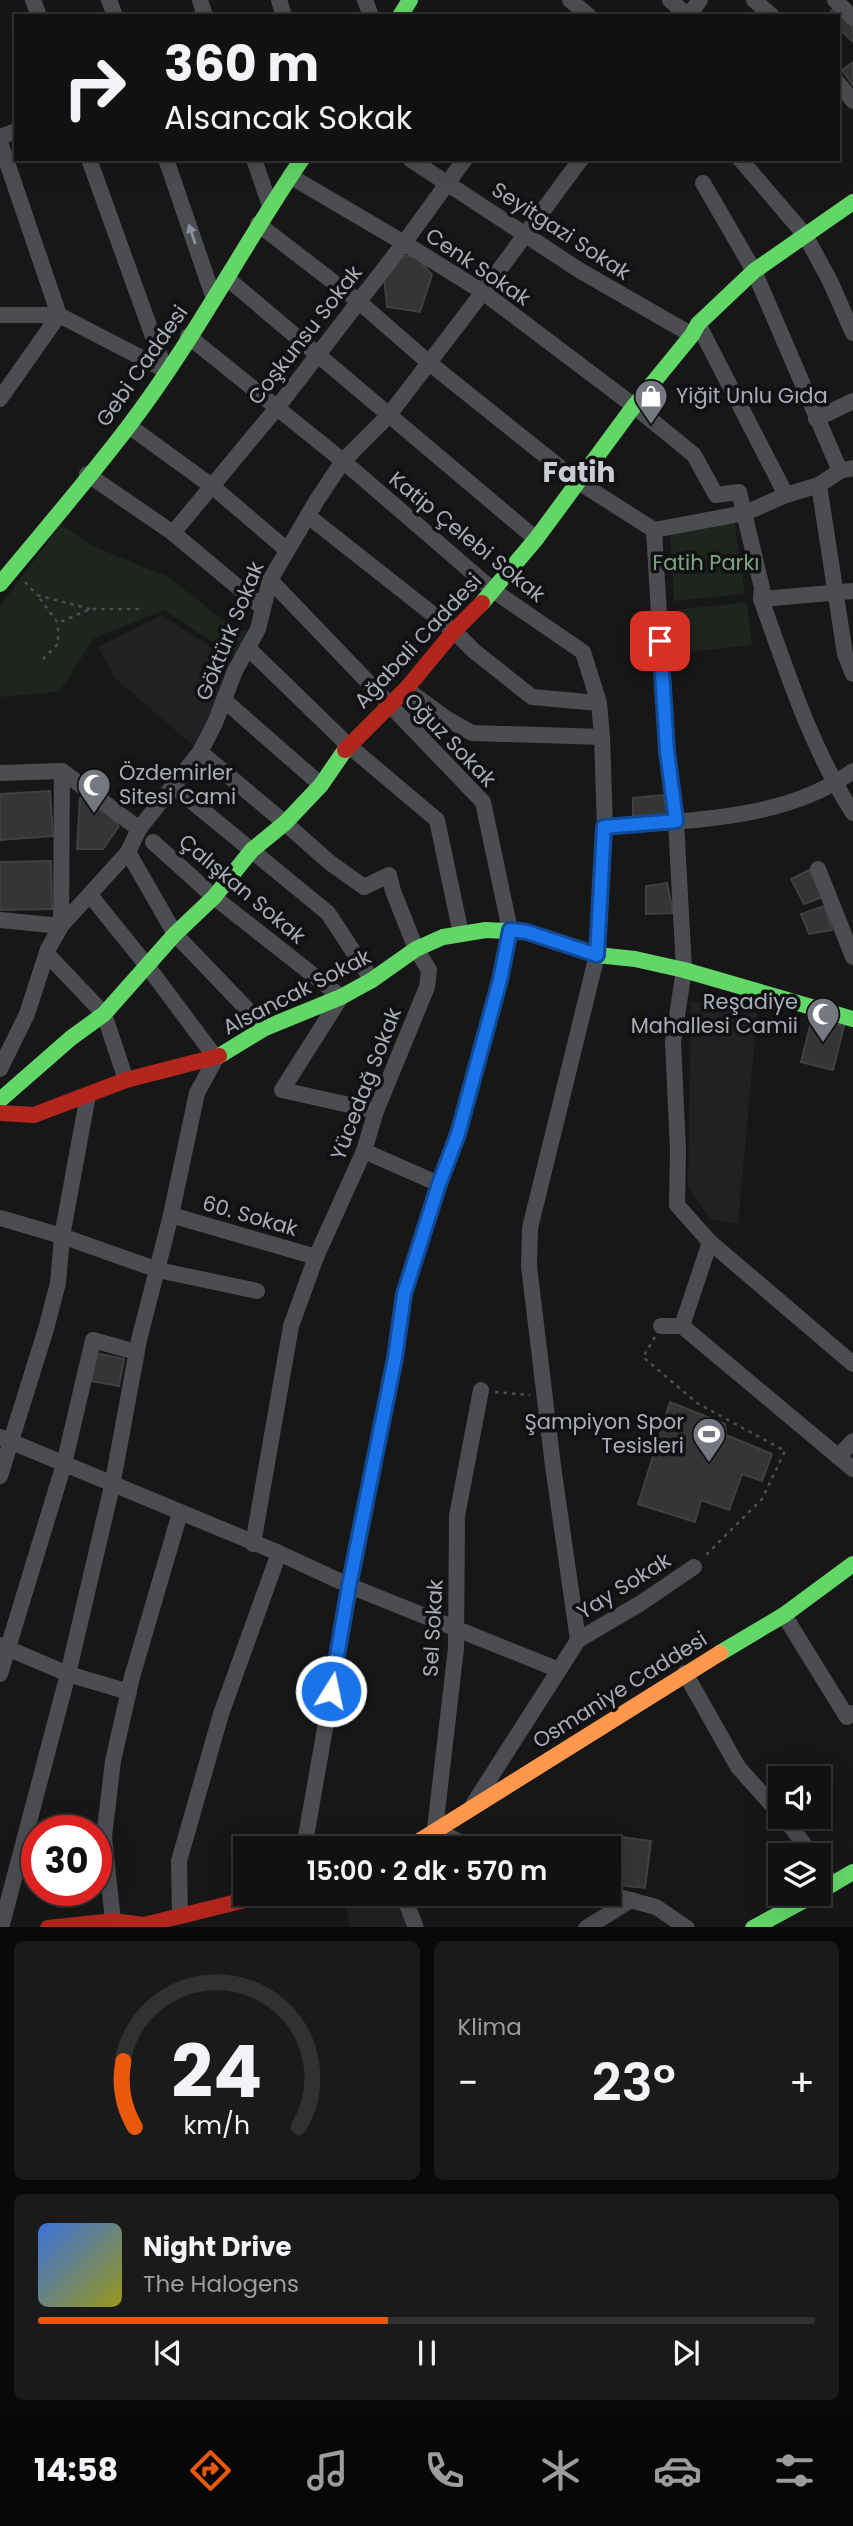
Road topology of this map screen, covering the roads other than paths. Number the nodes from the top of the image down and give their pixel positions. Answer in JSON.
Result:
{"nodes":[{"id":1,"x":670,"y":0,"type":"edge"},
{"id":2,"x":754,"y":0,"type":"edge"},
{"id":3,"x":838,"y":1,"type":"edge"},
{"id":4,"x":686,"y":14,"type":"edge"},
{"id":5,"x":770,"y":14,"type":"edge"},
{"id":6,"x":853,"y":18,"type":"edge"},
{"id":7,"x":840,"y":85,"type":"edge"},
{"id":8,"x":852,"y":99,"type":"edge"},
{"id":9,"x":0,"y":139,"type":"edge"},
{"id":10,"x":90,"y":161,"type":"edge"},
{"id":11,"x":167,"y":161,"type":"edge"},
{"id":12,"x":255,"y":161,"type":"edge"},
{"id":13,"x":301,"y":161,"type":"edge"},
{"id":14,"x":413,"y":161,"type":"edge"},
{"id":15,"x":464,"y":161,"type":"edge"},
{"id":16,"x":580,"y":161,"type":"edge"},
{"id":17,"x":742,"y":161,"type":"edge"},
{"id":18,"x":290,"y":176,"type":"junction"},
{"id":19,"x":448,"y":183,"type":"junction"},
{"id":20,"x":703,"y":183,"type":"dead end"},
{"id":21,"x":853,"y":202,"type":"edge"},
{"id":22,"x":270,"y":206,"type":"junction"},
{"id":23,"x":258,"y":224,"type":"junction"},
{"id":24,"x":525,"y":235,"type":"junction"},
{"id":25,"x":805,"y":235,"type":"junction"},
{"id":26,"x":404,"y":243,"type":"junction"},
{"id":27,"x":754,"y":271,"type":"junction"},
{"id":28,"x":228,"y":279,"type":"junction"},
{"id":29,"x":484,"y":292,"type":"junction"},
{"id":30,"x":214,"y":299,"type":"junction"},
{"id":31,"x":358,"y":301,"type":"junction"},
{"id":32,"x":0,"y":315,"type":"edge"},
{"id":33,"x":59,"y":315,"type":"junction"},
{"id":34,"x":695,"y":329,"type":"junction"},
{"id":35,"x":853,"y":333,"type":"edge"},
{"id":36,"x":188,"y":336,"type":"junction"},
{"id":37,"x":318,"y":354,"type":"junction"},
{"id":38,"x":428,"y":362,"type":"junction"},
{"id":39,"x":165,"y":370,"type":"junction"},
{"id":40,"x":0,"y":399,"type":"edge"},
{"id":41,"x":853,"y":401,"type":"edge"},
{"id":42,"x":634,"y":406,"type":"junction"},
{"id":43,"x":276,"y":409,"type":"junction"},
{"id":44,"x":389,"y":415,"type":"junction"},
{"id":45,"x":816,"y":419,"type":"junction"},
{"id":46,"x":129,"y":426,"type":"junction"},
{"id":47,"x":343,"y":461,"type":"junction"},
{"id":48,"x":847,"y":470,"type":"edge"},
{"id":49,"x":87,"y":474,"type":"junction"},
{"id":50,"x":577,"y":481,"type":"junction"},
{"id":51,"x":820,"y":485,"type":"junction"},
{"id":52,"x":213,"y":487,"type":"junction"},
{"id":53,"x":786,"y":495,"type":"junction"},
{"id":54,"x":745,"y":513,"type":"junction"},
{"id":55,"x":308,"y":516,"type":"junction"},
{"id":56,"x":654,"y":530,"type":"junction"},
{"id":57,"x":173,"y":533,"type":"junction"},
{"id":58,"x":536,"y":539,"type":"junction"},
{"id":59,"x":287,"y":550,"type":"junction"},
{"id":60,"x":270,"y":580,"type":"junction"},
{"id":61,"x":0,"y":584,"type":"edge"},
{"id":62,"x":494,"y":592,"type":"junction"},
{"id":63,"x":845,"y":593,"type":"edge"},
{"id":64,"x":761,"y":599,"type":"junction"},
{"id":65,"x":263,"y":608,"type":"junction"},
{"id":66,"x":454,"y":631,"type":"junction"},
{"id":67,"x":249,"y":649,"type":"junction"},
{"id":68,"x":853,"y":674,"type":"edge"},
{"id":69,"x":406,"y":689,"type":"junction"},
{"id":70,"x":224,"y":700,"type":"junction"},
{"id":71,"x":599,"y":703,"type":"junction"},
{"id":72,"x":389,"y":705,"type":"junction"},
{"id":73,"x":602,"y":737,"type":"junction"},
{"id":74,"x":348,"y":745,"type":"junction"},
{"id":75,"x":200,"y":752,"type":"junction"},
{"id":76,"x":62,"y":771,"type":"junction"},
{"id":77,"x":853,"y":771,"type":"edge"},
{"id":78,"x":0,"y":773,"type":"edge"},
{"id":79,"x":320,"y":785,"type":"junction"},
{"id":80,"x":834,"y":785,"type":"junction"},
{"id":81,"x":173,"y":786,"type":"junction"},
{"id":82,"x":853,"y":813,"type":"edge"},
{"id":83,"x":676,"y":821,"type":"junction"},
{"id":84,"x":285,"y":823,"type":"junction"},
{"id":85,"x":604,"y":827,"type":"junction"},
{"id":86,"x":139,"y":829,"type":"junction"},
{"id":87,"x":153,"y":842,"type":"dead end"},
{"id":88,"x":252,"y":850,"type":"junction"},
{"id":89,"x":128,"y":852,"type":"junction"},
{"id":90,"x":818,"y":869,"type":"dead end"},
{"id":91,"x":89,"y":895,"type":"junction"},
{"id":92,"x":214,"y":897,"type":"junction"},
{"id":93,"x":0,"y":920,"type":"edge"},
{"id":94,"x":61,"y":926,"type":"junction"},
{"id":95,"x":510,"y":930,"type":"junction"},
{"id":96,"x":175,"y":934,"type":"junction"},
{"id":97,"x":461,"y":934,"type":"junction"},
{"id":98,"x":416,"y":949,"type":"junction"},
{"id":99,"x":47,"y":954,"type":"junction"},
{"id":100,"x":597,"y":955,"type":"junction"},
{"id":101,"x":853,"y":957,"type":"edge"},
{"id":102,"x":148,"y":967,"type":"junction"},
{"id":103,"x":684,"y":970,"type":"junction"},
{"id":104,"x":372,"y":980,"type":"junction"},
{"id":105,"x":341,"y":997,"type":"junction"},
{"id":106,"x":104,"y":1014,"type":"junction"},
{"id":107,"x":853,"y":1019,"type":"edge"},
{"id":108,"x":265,"y":1028,"type":"junction"},
{"id":109,"x":216,"y":1058,"type":"junction"},
{"id":110,"x":0,"y":1069,"type":"edge"},
{"id":111,"x":126,"y":1080,"type":"junction"},
{"id":112,"x":88,"y":1095,"type":"junction"},
{"id":113,"x":0,"y":1100,"type":"edge"},
{"id":114,"x":376,"y":1111,"type":"junction"},
{"id":115,"x":0,"y":1112,"type":"edge"},
{"id":116,"x":364,"y":1151,"type":"junction"},
{"id":117,"x":439,"y":1184,"type":"junction"},
{"id":118,"x":172,"y":1216,"type":"junction"},
{"id":119,"x":0,"y":1218,"type":"edge"},
{"id":120,"x":62,"y":1236,"type":"junction"},
{"id":121,"x":710,"y":1242,"type":"junction"},
{"id":122,"x":316,"y":1256,"type":"junction"},
{"id":123,"x":158,"y":1270,"type":"junction"},
{"id":124,"x":257,"y":1291,"type":"dead end"},
{"id":125,"x":661,"y":1326,"type":"road end"},
{"id":126,"x":682,"y":1326,"type":"junction"},
{"id":127,"x":136,"y":1352,"type":"junction"},
{"id":128,"x":853,"y":1364,"type":"edge"},
{"id":129,"x":481,"y":1390,"type":"road end"},
{"id":130,"x":6,"y":1439,"type":"edge"},
{"id":131,"x":853,"y":1441,"type":"edge"},
{"id":132,"x":838,"y":1457,"type":"junction"},
{"id":133,"x":64,"y":1464,"type":"junction"},
{"id":134,"x":853,"y":1469,"type":"edge"},
{"id":135,"x":0,"y":1476,"type":"edge"},
{"id":136,"x":112,"y":1486,"type":"junction"},
{"id":137,"x":180,"y":1513,"type":"junction"},
{"id":138,"x":253,"y":1544,"type":"junction"},
{"id":139,"x":279,"y":1553,"type":"junction"},
{"id":140,"x":853,"y":1566,"type":"edge"},
{"id":141,"x":694,"y":1567,"type":"road end"},
{"id":142,"x":349,"y":1586,"type":"junction"},
{"id":143,"x":784,"y":1615,"type":"junction"},
{"id":144,"x":456,"y":1627,"type":"junction"},
{"id":145,"x":578,"y":1640,"type":"junction"},
{"id":146,"x":4,"y":1647,"type":"edge"},
{"id":147,"x":558,"y":1670,"type":"junction"},
{"id":148,"x":685,"y":1672,"type":"junction"},
{"id":149,"x":0,"y":1674,"type":"edge"},
{"id":150,"x":68,"y":1674,"type":"junction"},
{"id":151,"x":129,"y":1692,"type":"junction"},
{"id":152,"x":851,"y":1719,"type":"edge"},
{"id":153,"x":768,"y":1800,"type":"edge"},
{"id":154,"x":470,"y":1809,"type":"junction"},
{"id":155,"x":435,"y":1829,"type":"junction"},
{"id":156,"x":306,"y":1836,"type":"edge"},
{"id":157,"x":425,"y":1836,"type":"edge"},
{"id":158,"x":448,"y":1836,"type":"edge"},
{"id":159,"x":853,"y":1872,"type":"edge"},
{"id":160,"x":831,"y":1885,"type":"edge"},
{"id":161,"x":621,"y":1897,"type":"edge"},
{"id":162,"x":631,"y":1900,"type":"junction"},
{"id":163,"x":233,"y":1902,"type":"edge"},
{"id":164,"x":408,"y":1906,"type":"edge"},
{"id":165,"x":792,"y":1906,"type":"edge"},
{"id":166,"x":180,"y":1914,"type":"junction"},
{"id":167,"x":113,"y":1921,"type":"junction"},
{"id":168,"x":144,"y":1926,"type":"edge"},
{"id":169,"x":1,"y":1927,"type":"edge"},
{"id":170,"x":48,"y":1927,"type":"edge"},
{"id":171,"x":416,"y":1927,"type":"edge"},
{"id":172,"x":586,"y":1927,"type":"edge"},
{"id":173,"x":687,"y":1927,"type":"edge"},
{"id":174,"x":753,"y":1927,"type":"edge"}],
"edges":[{"from":1,"to":4,"type":"street"},
{"from":2,"to":5,"type":"street"},
{"from":3,"to":6,"type":"street"},
{"from":7,"to":8,"type":"street"},
{"from":9,"to":33,"type":"street"},
{"from":10,"to":39,"type":"street"},
{"from":30,"to":11,"type":"street","one_way":true},
{"from":12,"to":22,"type":"street"},
{"from":13,"to":18,"type":"street","name":"Gebi Caddesi"},
{"from":14,"to":19,"type":"street","name":"Seyitgazi Sokak"},
{"from":15,"to":19,"type":"street","name":"Coşkunsu Sokak"},
{"from":16,"to":24,"type":"street","name":"Göktürk Sokak"},
{"from":17,"to":25,"type":"street"},
{"from":18,"to":22,"type":"street","name":"Gebi Caddesi"},
{"from":18,"to":26,"type":"street","name":"Cenk Sokak"},
{"from":19,"to":24,"type":"street","name":"Seyitgazi Sokak"},
{"from":19,"to":26,"type":"street","name":"Coşkunsu Sokak"},
{"from":20,"to":27,"type":"street"},
{"from":21,"to":25,"type":"street","name":"Ağabali Caddesi"},
{"from":22,"to":23,"type":"street","name":"Gebi Caddesi"},
{"from":23,"to":28,"type":"street","name":"Gebi Caddesi"},
{"from":23,"to":31,"type":"street"},
{"from":24,"to":29,"type":"street","name":"Göktürk Sokak"},
{"from":24,"to":34,"type":"street","name":"Seyitgazi Sokak"},
{"from":25,"to":27,"type":"street","name":"Ağabali Caddesi"},
{"from":25,"to":35,"type":"street"},
{"from":26,"to":29,"type":"street","name":"Cenk Sokak"},
{"from":26,"to":31,"type":"street","name":"Coşkunsu Sokak"},
{"from":27,"to":34,"type":"street","name":"Ağabali Caddesi"},
{"from":27,"to":45,"type":"street"},
{"from":28,"to":30,"type":"street","name":"Gebi Caddesi"},
{"from":28,"to":37,"type":"street"},
{"from":29,"to":38,"type":"street","name":"Göktürk Sokak"},
{"from":29,"to":42,"type":"street","name":"Cenk Sokak"},
{"from":30,"to":36,"type":"street","name":"Gebi Caddesi"},
{"from":31,"to":37,"type":"street","name":"Coşkunsu Sokak"},
{"from":31,"to":38,"type":"street"},
{"from":32,"to":33,"type":"street"},
{"from":33,"to":39,"type":"street"},
{"from":33,"to":40,"type":"street"},
{"from":34,"to":42,"type":"street","name":"Ağabali Caddesi"},
{"from":34,"to":53,"type":"street"},
{"from":36,"to":39,"type":"street","name":"Gebi Caddesi"},
{"from":36,"to":43,"type":"street","name":"Katip Çelebi Sokak"},
{"from":37,"to":43,"type":"street","name":"Coşkunsu Sokak"},
{"from":37,"to":44,"type":"street"},
{"from":38,"to":44,"type":"street","name":"Göktürk Sokak"},
{"from":38,"to":50,"type":"street"},
{"from":39,"to":46,"type":"street","name":"Gebi Caddesi"},
{"from":41,"to":45,"type":"street"},
{"from":42,"to":50,"type":"street","name":"Ağabali Caddesi"},
{"from":42,"to":54,"type":"street","name":"Cenk Sokak"},
{"from":43,"to":47,"type":"street","name":"Katip Çelebi Sokak"},
{"from":43,"to":52,"type":"street","name":"Coşkunsu Sokak"},
{"from":44,"to":47,"type":"street","name":"Göktürk Sokak"},
{"from":44,"to":58,"type":"street"},
{"from":45,"to":48,"type":"street"},
{"from":46,"to":49,"type":"street","name":"Gebi Caddesi"},
{"from":46,"to":52,"type":"street"},
{"from":47,"to":55,"type":"street","name":"Göktürk Sokak"},
{"from":47,"to":62,"type":"street","name":"Katip Çelebi Sokak"},
{"from":48,"to":51,"type":"street"},
{"from":49,"to":57,"type":"street"},
{"from":49,"to":61,"type":"street","name":"Gebi Caddesi"},
{"from":50,"to":56,"type":"street"},
{"from":50,"to":58,"type":"street","name":"Ağabali Caddesi"},
{"from":51,"to":53,"type":"street"},
{"from":51,"to":63,"type":"street"},
{"from":52,"to":57,"type":"street","name":"Coşkunsu Sokak"},
{"from":52,"to":59,"type":"street"},
{"from":53,"to":54,"type":"street"},
{"from":54,"to":56,"type":"street"},
{"from":54,"to":64,"type":"street"},
{"from":55,"to":59,"type":"street","name":"Göktürk Sokak"},
{"from":55,"to":66,"type":"street"},
{"from":56,"to":83,"type":"street"},
{"from":57,"to":65,"type":"street"},
{"from":58,"to":62,"type":"street","name":"Ağabali Caddesi"},
{"from":59,"to":60,"type":"street","name":"Göktürk Sokak"},
{"from":60,"to":65,"type":"street","name":"Göktürk Sokak"},
{"from":60,"to":72,"type":"street","name":"Oğuz Sokak"},
{"from":62,"to":66,"type":"street","name":"Ağabali Caddesi"},
{"from":62,"to":71,"type":"street","name":"Katip Çelebi Sokak"},
{"from":63,"to":64,"type":"street"},
{"from":63,"to":68,"type":"street"},
{"from":64,"to":80,"type":"street"},
{"from":65,"to":67,"type":"street","name":"Göktürk Sokak"},
{"from":66,"to":69,"type":"street","name":"Ağabali Caddesi"},
{"from":66,"to":71,"type":"street"},
{"from":67,"to":70,"type":"street","name":"Göktürk Sokak"},
{"from":67,"to":74,"type":"street"},
{"from":69,"to":72,"type":"street","name":"Ağabali Caddesi"},
{"from":69,"to":73,"type":"street"},
{"from":70,"to":75,"type":"street","name":"Göktürk Sokak"},
{"from":70,"to":79,"type":"street"},
{"from":71,"to":73,"type":"street","name":"Katip Çelebi Sokak"},
{"from":72,"to":74,"type":"street","name":"Ağabali Caddesi"},
{"from":72,"to":95,"type":"street","name":"Oğuz Sokak"},
{"from":73,"to":85,"type":"street","name":"Katip Çelebi Sokak"},
{"from":74,"to":79,"type":"street","name":"Ağabali Caddesi"},
{"from":74,"to":97,"type":"street"},
{"from":75,"to":81,"type":"street","name":"Göktürk Sokak"},
{"from":75,"to":84,"type":"street","name":"Yücedağ Sokak"},
{"from":76,"to":78,"type":"street"},
{"from":76,"to":86,"type":"street"},
{"from":76,"to":94,"type":"street"},
{"from":77,"to":80,"type":"street"},
{"from":79,"to":84,"type":"street","name":"Ağabali Caddesi"},
{"from":80,"to":82,"type":"street"},
{"from":80,"to":83,"type":"street"},
{"from":81,"to":86,"type":"street","name":"Göktürk Sokak"},
{"from":81,"to":88,"type":"street"},
{"from":83,"to":85,"type":"street"},
{"from":83,"to":103,"type":"street"},
{"from":84,"to":88,"type":"street","name":"Ağabali Caddesi"},
{"from":84,"to":98,"type":"street","name":"Yücedağ Sokak"},
{"from":85,"to":100,"type":"street","name":"Katip Çelebi Sokak"},
{"from":86,"to":89,"type":"street","name":"Göktürk Sokak"},
{"from":87,"to":92,"type":"street","name":"Çalışkan Sokak"},
{"from":88,"to":92,"type":"street","name":"Ağabali Caddesi"},
{"from":88,"to":104,"type":"street"},
{"from":89,"to":91,"type":"street","name":"Göktürk Sokak"},
{"from":89,"to":96,"type":"street"},
{"from":90,"to":101,"type":"street"},
{"from":91,"to":94,"type":"street","name":"Göktürk Sokak"},
{"from":91,"to":102,"type":"street"},
{"from":92,"to":96,"type":"street","name":"Ağabali Caddesi"},
{"from":92,"to":105,"type":"street","name":"Çalışkan Sokak"},
{"from":93,"to":94,"type":"street"},
{"from":94,"to":99,"type":"street","name":"Göktürk Sokak"},
{"from":95,"to":97,"type":"street","name":"Alsancak Sokak"},
{"from":95,"to":100,"type":"street","name":"Alsancak Sokak"},
{"from":95,"to":117,"type":"street"},
{"from":96,"to":102,"type":"street","name":"Ağabali Caddesi"},
{"from":96,"to":108,"type":"street"},
{"from":97,"to":98,"type":"street","name":"Alsancak Sokak"},
{"from":98,"to":104,"type":"street","name":"Alsancak Sokak"},
{"from":98,"to":114,"type":"street","name":"Yücedağ Sokak"},
{"from":99,"to":106,"type":"street"},
{"from":99,"to":110,"type":"street","name":"Göktürk Sokak"},
{"from":100,"to":103,"type":"street","name":"Alsancak Sokak"},
{"from":100,"to":145,"type":"street","name":"Katip Çelebi Sokak"},
{"from":102,"to":106,"type":"street","name":"Ağabali Caddesi"},
{"from":102,"to":109,"type":"street"},
{"from":103,"to":107,"type":"street","name":"Alsancak Sokak"},
{"from":103,"to":121,"type":"street"},
{"from":104,"to":105,"type":"street","name":"Alsancak Sokak"},
{"from":105,"to":108,"type":"street","name":"Alsancak Sokak"},
{"from":105,"to":114,"type":"street"},
{"from":106,"to":111,"type":"street"},
{"from":106,"to":113,"type":"street","name":"Ağabali Caddesi"},
{"from":108,"to":109,"type":"street","name":"Alsancak Sokak"},
{"from":109,"to":111,"type":"street","name":"Alsancak Sokak"},
{"from":109,"to":118,"type":"street"},
{"from":111,"to":112,"type":"street","name":"Alsancak Sokak"},
{"from":112,"to":115,"type":"street","name":"Alsancak Sokak"},
{"from":112,"to":120,"type":"street"},
{"from":114,"to":116,"type":"street","name":"Yücedağ Sokak"},
{"from":116,"to":117,"type":"street"},
{"from":116,"to":122,"type":"street","name":"Yücedağ Sokak"},
{"from":117,"to":142,"type":"street"},
{"from":118,"to":122,"type":"street","name":"60. Sokak"},
{"from":118,"to":123,"type":"street"},
{"from":119,"to":120,"type":"street"},
{"from":120,"to":123,"type":"street"},
{"from":120,"to":130,"type":"street"},
{"from":121,"to":126,"type":"street"},
{"from":121,"to":128,"type":"street"},
{"from":122,"to":138,"type":"street","name":"Yücedağ Sokak"},
{"from":123,"to":124,"type":"street"},
{"from":123,"to":127,"type":"street"},
{"from":125,"to":126,"type":"street"},
{"from":126,"to":132,"type":"street"},
{"from":127,"to":133,"type":"street"},
{"from":127,"to":136,"type":"street"},
{"from":129,"to":144,"type":"street","name":"Sel Sokak"},
{"from":130,"to":133,"type":"street"},
{"from":130,"to":135,"type":"street"},
{"from":131,"to":132,"type":"street"},
{"from":132,"to":134,"type":"street"},
{"from":133,"to":136,"type":"street"},
{"from":133,"to":146,"type":"street"},
{"from":136,"to":137,"type":"street"},
{"from":136,"to":150,"type":"street"},
{"from":137,"to":138,"type":"street"},
{"from":137,"to":151,"type":"street"},
{"from":138,"to":139,"type":"street"},
{"from":139,"to":142,"type":"street"},
{"from":139,"to":166,"type":"street"},
{"from":140,"to":143,"type":"street","name":"Osmaniye Caddesi"},
{"from":141,"to":145,"type":"street","name":"Yay Sokak"},
{"from":142,"to":144,"type":"street"},
{"from":142,"to":156,"type":"street"},
{"from":143,"to":148,"type":"street","name":"Osmaniye Caddesi"},
{"from":143,"to":152,"type":"street"},
{"from":144,"to":147,"type":"street"},
{"from":144,"to":155,"type":"street","name":"Sel Sokak"},
{"from":145,"to":147,"type":"street","name":"Yay Sokak"},
{"from":146,"to":149,"type":"street"},
{"from":146,"to":150,"type":"street"},
{"from":147,"to":154,"type":"street","name":"Yay Sokak"},
{"from":148,"to":153,"type":"street"},
{"from":148,"to":154,"type":"street","name":"Osmaniye Caddesi"},
{"from":150,"to":151,"type":"street"},
{"from":150,"to":169,"type":"street"},
{"from":151,"to":167,"type":"street"},
{"from":154,"to":155,"type":"street","name":"Osmaniye Caddesi"},
{"from":155,"to":157,"type":"street","name":"Osmaniye Caddesi"},
{"from":155,"to":158,"type":"street"},
{"from":159,"to":160,"type":"street"},
{"from":161,"to":162,"type":"street"},
{"from":162,"to":172,"type":"street"},
{"from":162,"to":173,"type":"street"},
{"from":163,"to":166,"type":"street"},
{"from":164,"to":171,"type":"street"},
{"from":165,"to":174,"type":"street"},
{"from":166,"to":168,"type":"street"},
{"from":167,"to":168,"type":"street"},
{"from":167,"to":170,"type":"street"}]}
